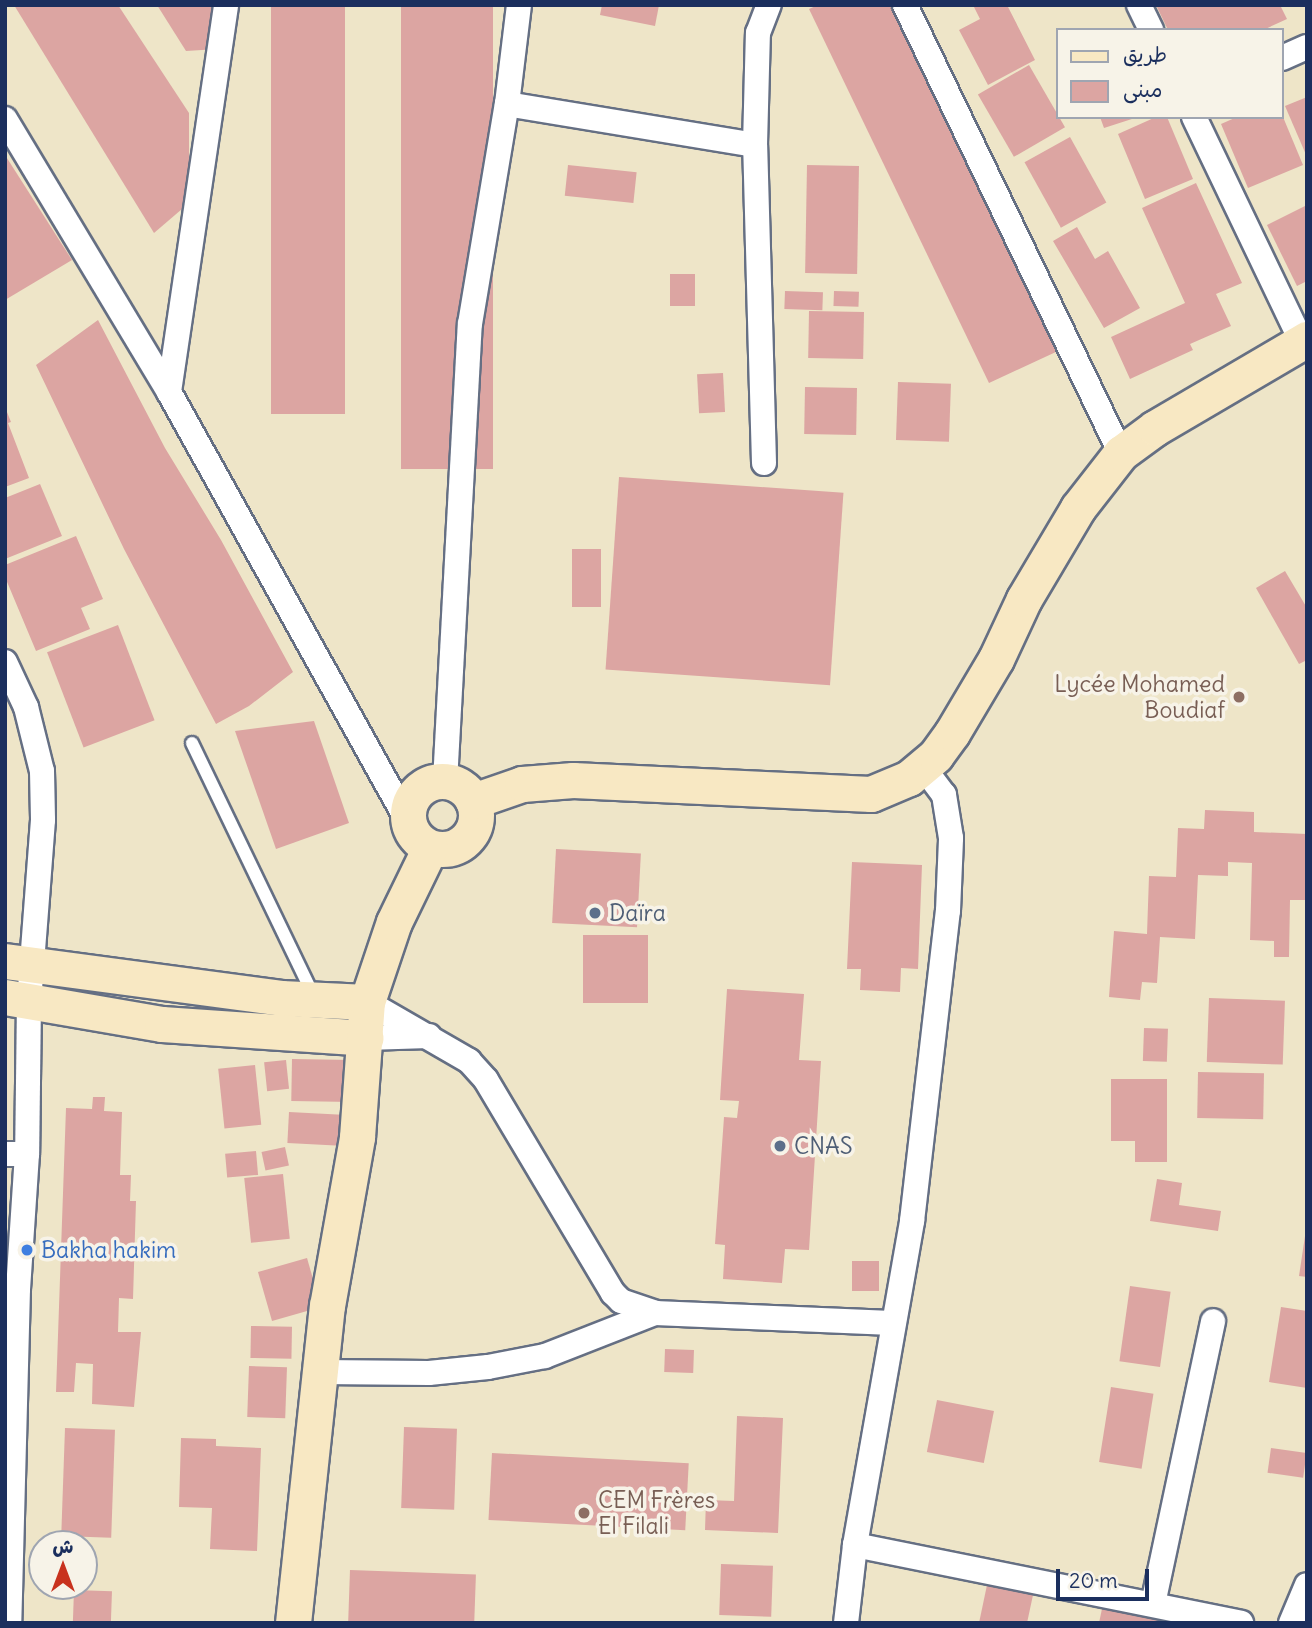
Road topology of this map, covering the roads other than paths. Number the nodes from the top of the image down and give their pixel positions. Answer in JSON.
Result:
{"nodes":[{"id":1,"x":226,"y":5,"type":"edge"},
{"id":2,"x":519,"y":5,"type":"edge"},
{"id":3,"x":769,"y":5,"type":"edge"},
{"id":4,"x":1139,"y":5,"type":"edge"},
{"id":5,"x":913,"y":9,"type":"edge"},
{"id":6,"x":1150,"y":28,"type":"edge"},
{"id":7,"x":1307,"y":47,"type":"edge"},
{"id":8,"x":1284,"y":57,"type":"edge"},
{"id":9,"x":507,"y":104,"type":"junction"},
{"id":10,"x":5,"y":119,"type":"edge"},
{"id":11,"x":1195,"y":119,"type":"edge"},
{"id":12,"x":755,"y":145,"type":"junction"},
{"id":13,"x":1304,"y":341,"type":"edge"},
{"id":14,"x":169,"y":392,"type":"junction"},
{"id":15,"x":1121,"y":453,"type":"junction"},
{"id":16,"x":764,"y":463,"type":"dead end"},
{"id":17,"x":5,"y":662,"type":"edge"},
{"id":18,"x":192,"y":743,"type":"dead end"},
{"id":19,"x":923,"y":768,"type":"junction"},
{"id":20,"x":445,"y":782,"type":"junction"},
{"id":21,"x":473,"y":801,"type":"junction"},
{"id":22,"x":419,"y":834,"type":"junction"},
{"id":23,"x":19,"y":963,"type":"edge"},
{"id":24,"x":17,"y":999,"type":"edge"},
{"id":25,"x":316,"y":1001,"type":"junction"},
{"id":26,"x":367,"y":1002,"type":"junction"},
{"id":27,"x":429,"y":1036,"type":"junction"},
{"id":28,"x":366,"y":1038,"type":"junction"},
{"id":29,"x":16,"y":1154,"type":"edge"},
{"id":30,"x":11,"y":1289,"type":"edge"},
{"id":31,"x":655,"y":1313,"type":"junction"},
{"id":32,"x":1213,"y":1321,"type":"dead end"},
{"id":33,"x":892,"y":1324,"type":"junction"},
{"id":34,"x":320,"y":1372,"type":"junction"},
{"id":35,"x":9,"y":1441,"type":"edge"},
{"id":36,"x":855,"y":1545,"type":"junction"},
{"id":37,"x":1307,"y":1585,"type":"edge"},
{"id":38,"x":7,"y":1592,"type":"edge"},
{"id":39,"x":1153,"y":1604,"type":"junction"},
{"id":40,"x":9,"y":1623,"type":"edge"},
{"id":41,"x":293,"y":1623,"type":"edge"},
{"id":42,"x":846,"y":1623,"type":"edge"},
{"id":43,"x":1241,"y":1623,"type":"edge"},
{"id":44,"x":1290,"y":1623,"type":"edge"}],
"edges":[{"from":1,"to":14,"type":"street"},
{"from":2,"to":9,"type":"street"},
{"from":3,"to":12,"type":"street"},
{"from":4,"to":6,"type":"street"},
{"from":5,"to":15,"type":"street"},
{"from":7,"to":8,"type":"street"},
{"from":9,"to":12,"type":"street"},
{"from":9,"to":20,"type":"street"},
{"from":10,"to":14,"type":"street"},
{"from":11,"to":13,"type":"street"},
{"from":12,"to":16,"type":"street"},
{"from":13,"to":15,"type":"main road"},
{"from":14,"to":22,"type":"street"},
{"from":15,"to":19,"type":"main road"},
{"from":17,"to":23,"type":"street"},
{"from":18,"to":25,"type":"lane"},
{"from":19,"to":21,"type":"main road"},
{"from":19,"to":33,"type":"street"},
{"from":20,"to":21,"type":"main road"},
{"from":20,"to":22,"type":"main road"},
{"from":21,"to":22,"type":"main road"},
{"from":22,"to":26,"type":"main road"},
{"from":23,"to":24,"type":"street"},
{"from":23,"to":25,"type":"main road"},
{"from":24,"to":28,"type":"main road"},
{"from":24,"to":29,"type":"street"},
{"from":25,"to":26,"type":"main road"},
{"from":26,"to":27,"type":"street"},
{"from":26,"to":28,"type":"main road"},
{"from":27,"to":28,"type":"street"},
{"from":27,"to":31,"type":"street"},
{"from":28,"to":34,"type":"main road"},
{"from":29,"to":30,"type":"street"},
{"from":30,"to":35,"type":"street"},
{"from":31,"to":33,"type":"street"},
{"from":31,"to":34,"type":"street"},
{"from":32,"to":39,"type":"street"},
{"from":33,"to":36,"type":"street"},
{"from":34,"to":41,"type":"main road"},
{"from":35,"to":38,"type":"street"},
{"from":36,"to":39,"type":"street"},
{"from":36,"to":42,"type":"street"},
{"from":37,"to":44,"type":"street"},
{"from":38,"to":40,"type":"street"},
{"from":39,"to":43,"type":"street"}]}
